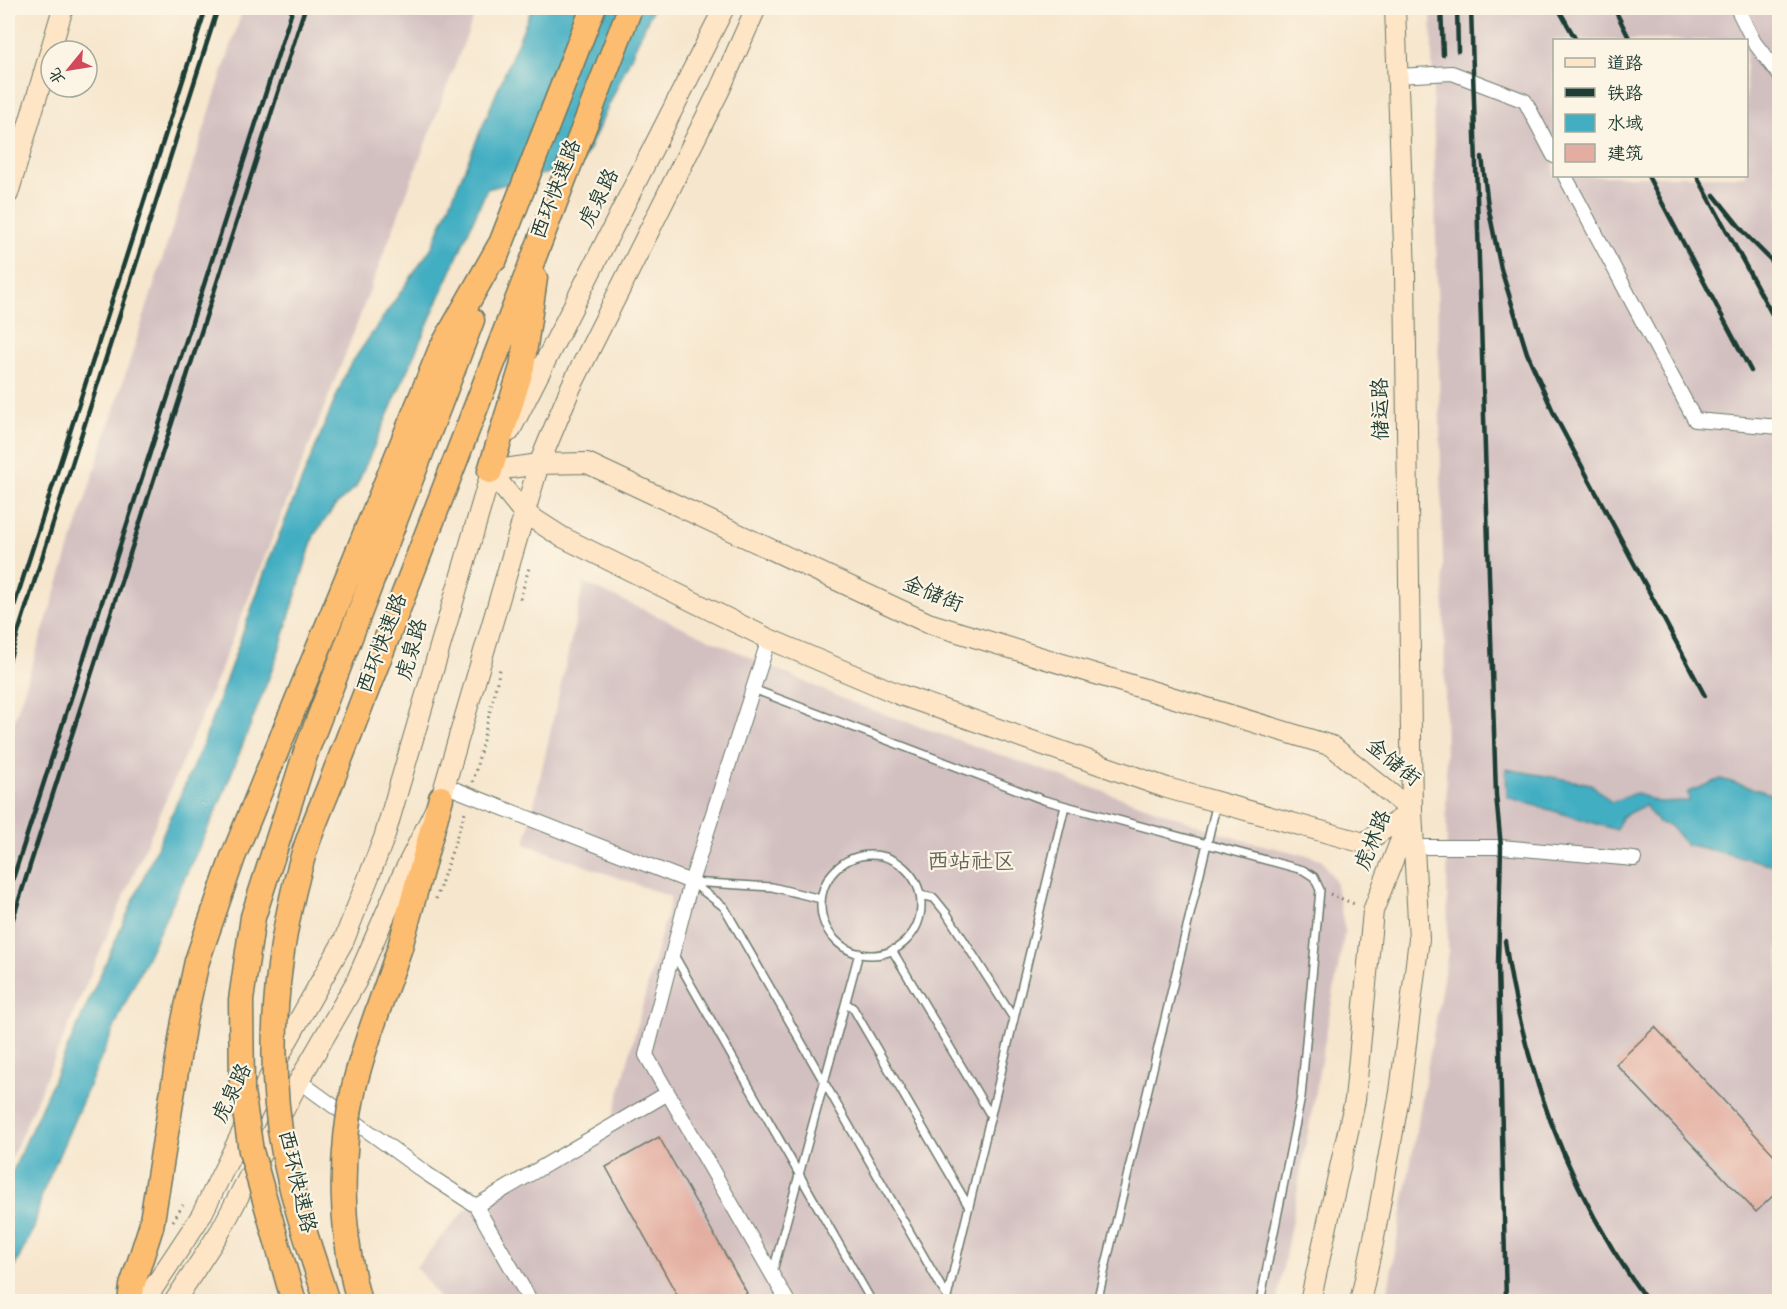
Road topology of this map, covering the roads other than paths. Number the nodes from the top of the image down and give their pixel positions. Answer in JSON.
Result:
{"nodes":[{"id":1,"x":63,"y":8,"type":"edge"},
{"id":2,"x":593,"y":8,"type":"edge"},
{"id":3,"x":630,"y":8,"type":"edge"},
{"id":4,"x":724,"y":8,"type":"edge"},
{"id":5,"x":756,"y":8,"type":"edge"},
{"id":6,"x":1395,"y":8,"type":"edge"},
{"id":7,"x":1737,"y":8,"type":"edge"},
{"id":8,"x":1398,"y":76,"type":"junction"},
{"id":9,"x":1779,"y":76,"type":"edge"},
{"id":10,"x":1553,"y":154,"type":"edge"},
{"id":11,"x":1566,"y":177,"type":"edge"},
{"id":12,"x":8,"y":194,"type":"edge"},
{"id":13,"x":541,"y":235,"type":"junction"},
{"id":14,"x":500,"y":245,"type":"junction"},
{"id":15,"x":1779,"y":427,"type":"edge"},
{"id":16,"x":539,"y":464,"type":"junction"},
{"id":17,"x":490,"y":471,"type":"junction"},
{"id":18,"x":523,"y":512,"type":"junction"},
{"id":19,"x":769,"y":639,"type":"junction"},
{"id":20,"x":753,"y":689,"type":"junction"},
{"id":21,"x":442,"y":792,"type":"junction"},
{"id":22,"x":1217,"y":802,"type":"junction"},
{"id":23,"x":1065,"y":806,"type":"junction"},
{"id":24,"x":1412,"y":811,"type":"junction"},
{"id":25,"x":1206,"y":845,"type":"junction"},
{"id":26,"x":1414,"y":847,"type":"junction"},
{"id":27,"x":1634,"y":859,"type":"dead end"},
{"id":28,"x":691,"y":882,"type":"junction"},
{"id":29,"x":920,"y":895,"type":"junction"},
{"id":30,"x":821,"y":899,"type":"junction"},
{"id":31,"x":892,"y":950,"type":"junction"},
{"id":32,"x":673,"y":953,"type":"junction"},
{"id":33,"x":859,"y":953,"type":"junction"},
{"id":34,"x":846,"y":1003,"type":"junction"},
{"id":35,"x":1014,"y":1019,"type":"junction"},
{"id":36,"x":299,"y":1082,"type":"junction"},
{"id":37,"x":824,"y":1082,"type":"junction"},
{"id":38,"x":668,"y":1093,"type":"junction"},
{"id":39,"x":991,"y":1116,"type":"junction"},
{"id":40,"x":799,"y":1174,"type":"junction"},
{"id":41,"x":476,"y":1206,"type":"junction"},
{"id":42,"x":969,"y":1207,"type":"junction"},
{"id":43,"x":772,"y":1274,"type":"junction"},
{"id":44,"x":784,"y":1298,"type":"edge"},
{"id":45,"x":947,"y":1299,"type":"edge"},
{"id":46,"x":130,"y":1302,"type":"edge"},
{"id":47,"x":144,"y":1302,"type":"edge"},
{"id":48,"x":174,"y":1302,"type":"edge"},
{"id":49,"x":294,"y":1302,"type":"edge"},
{"id":50,"x":327,"y":1302,"type":"edge"},
{"id":51,"x":359,"y":1302,"type":"edge"},
{"id":52,"x":531,"y":1302,"type":"edge"},
{"id":53,"x":872,"y":1302,"type":"edge"},
{"id":54,"x":1097,"y":1302,"type":"edge"},
{"id":55,"x":1260,"y":1302,"type":"edge"},
{"id":56,"x":1310,"y":1302,"type":"edge"},
{"id":57,"x":1360,"y":1302,"type":"edge"}],
"edges":[{"from":1,"to":12,"type":"street"},
{"from":2,"to":14,"type":"highway","name":"西环快速路"},
{"from":3,"to":13,"type":"highway","name":"西环快速路"},
{"from":4,"to":17,"type":"street","name":"虎泉路"},
{"from":5,"to":16,"type":"street"},
{"from":6,"to":8,"type":"street","name":"储运路"},
{"from":7,"to":9,"type":"street"},
{"from":8,"to":10,"type":"street"},
{"from":8,"to":24,"type":"street","name":"储运路"},
{"from":11,"to":15,"type":"street"},
{"from":13,"to":17,"type":"highway"},
{"from":13,"to":50,"type":"highway","name":"西环快速路","bridge":true},
{"from":14,"to":46,"type":"highway"},
{"from":14,"to":49,"type":"highway","name":"西环快速路","bridge":true},
{"from":16,"to":17,"type":"street","name":"金储街"},
{"from":16,"to":18,"type":"street"},
{"from":16,"to":24,"type":"street","name":"金储街"},
{"from":17,"to":18,"type":"street","name":"金储街"},
{"from":17,"to":47,"type":"street","name":"虎泉路"},
{"from":18,"to":19,"type":"street","name":"金储街"},
{"from":18,"to":21,"type":"street"},
{"from":19,"to":20,"type":"street"},
{"from":19,"to":22,"type":"street","name":"金储街"},
{"from":20,"to":23,"type":"lane"},
{"from":20,"to":28,"type":"street"},
{"from":21,"to":28,"type":"street"},
{"from":21,"to":36,"type":"street"},
{"from":21,"to":51,"type":"highway","bridge":true},
{"from":22,"to":24,"type":"street","name":"金储街"},
{"from":22,"to":25,"type":"lane"},
{"from":23,"to":25,"type":"lane"},
{"from":23,"to":35,"type":"lane"},
{"from":24,"to":26,"type":"street","name":"虎林路"},
{"from":24,"to":56,"type":"street","name":"虎林路"},
{"from":25,"to":54,"type":"lane"},
{"from":25,"to":55,"type":"lane"},
{"from":26,"to":27,"type":"street"},
{"from":26,"to":57,"type":"street","name":"虎林路"},
{"from":28,"to":30,"type":"lane"},
{"from":28,"to":32,"type":"street"},
{"from":28,"to":37,"type":"lane"},
{"from":29,"to":30,"type":"lane"},
{"from":29,"to":31,"type":"lane"},
{"from":29,"to":35,"type":"lane"},
{"from":30,"to":33,"type":"lane"},
{"from":31,"to":33,"type":"lane"},
{"from":31,"to":39,"type":"lane"},
{"from":32,"to":38,"type":"street"},
{"from":32,"to":40,"type":"lane"},
{"from":33,"to":34,"type":"lane"},
{"from":34,"to":37,"type":"lane"},
{"from":34,"to":42,"type":"lane"},
{"from":35,"to":39,"type":"lane"},
{"from":36,"to":41,"type":"street"},
{"from":36,"to":48,"type":"street"},
{"from":37,"to":40,"type":"lane"},
{"from":37,"to":45,"type":"lane"},
{"from":38,"to":41,"type":"street"},
{"from":38,"to":43,"type":"street"},
{"from":39,"to":42,"type":"lane"},
{"from":40,"to":43,"type":"lane"},
{"from":40,"to":53,"type":"lane"},
{"from":41,"to":52,"type":"street"},
{"from":42,"to":45,"type":"lane"},
{"from":43,"to":44,"type":"street"}]}
